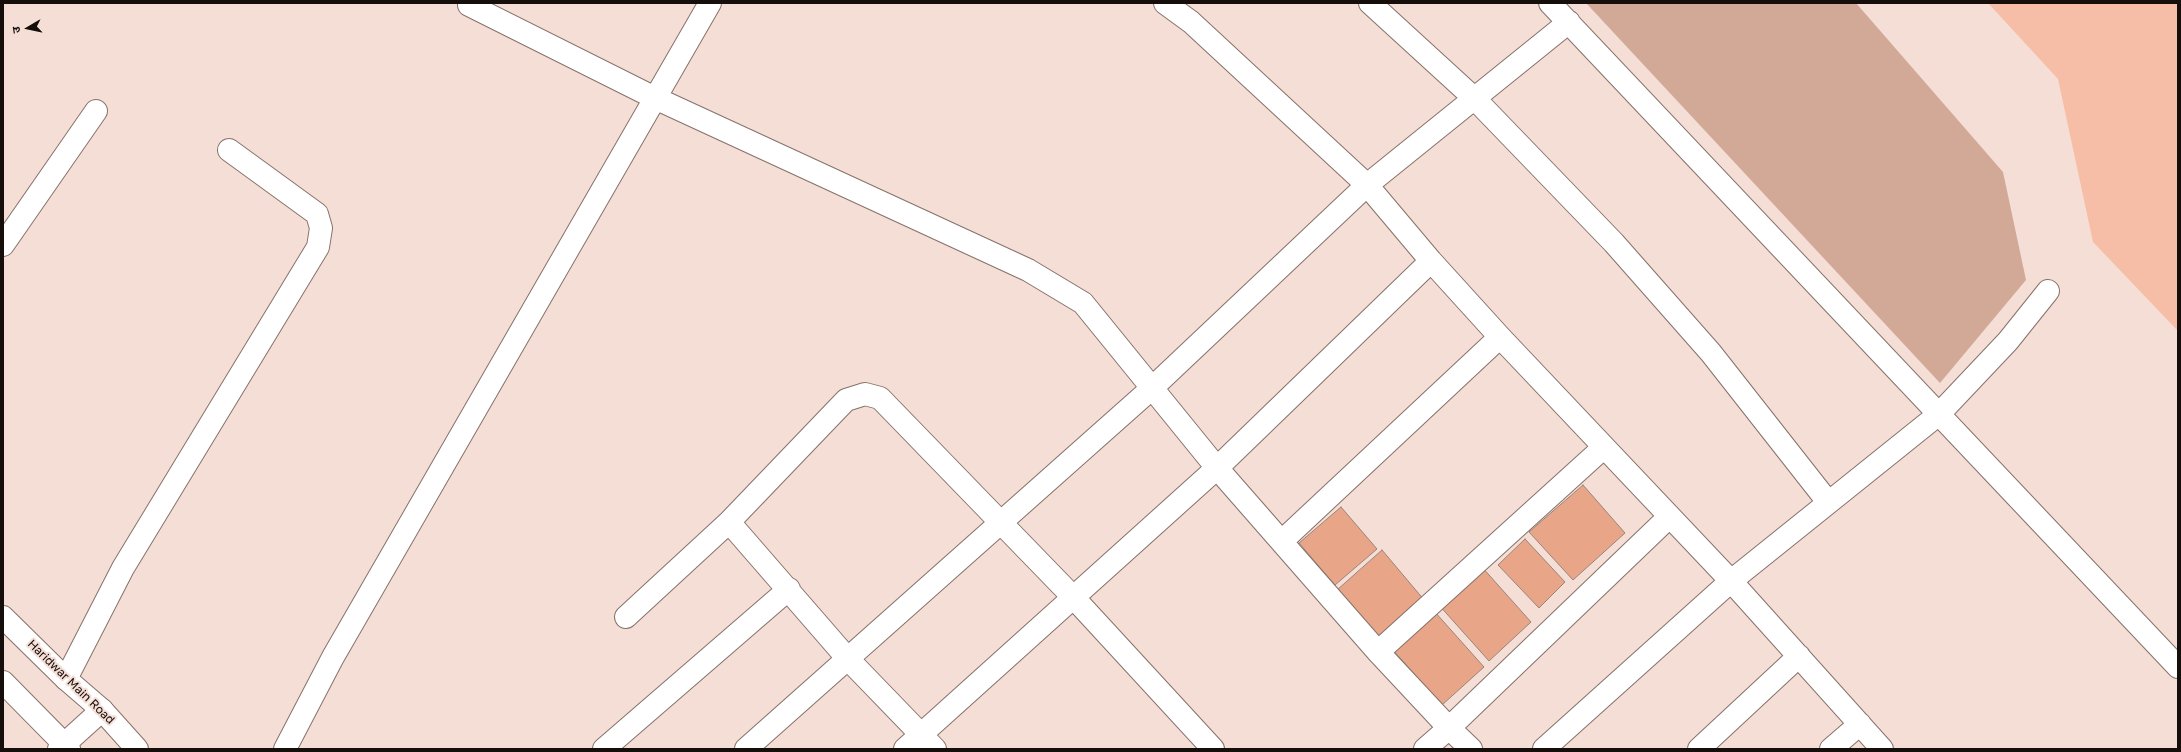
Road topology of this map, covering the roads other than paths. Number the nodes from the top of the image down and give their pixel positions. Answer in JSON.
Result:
{"nodes":[{"id":1,"x":710,"y":3,"type":"edge"},
{"id":2,"x":1165,"y":3,"type":"edge"},
{"id":3,"x":1370,"y":3,"type":"edge"},
{"id":4,"x":1550,"y":3,"type":"edge"},
{"id":5,"x":468,"y":5,"type":"dead end"},
{"id":6,"x":1569,"y":22,"type":"junction"},
{"id":7,"x":655,"y":98,"type":"junction"},
{"id":8,"x":1475,"y":99,"type":"junction"},
{"id":9,"x":96,"y":112,"type":"dead end"},
{"id":10,"x":229,"y":150,"type":"dead end"},
{"id":11,"x":1367,"y":185,"type":"junction"},
{"id":12,"x":3,"y":245,"type":"edge"},
{"id":13,"x":1431,"y":261,"type":"junction"},
{"id":14,"x":2048,"y":291,"type":"dead end"},
{"id":15,"x":1500,"y":337,"type":"junction"},
{"id":16,"x":1151,"y":389,"type":"junction"},
{"id":17,"x":1939,"y":414,"type":"junction"},
{"id":18,"x":1603,"y":448,"type":"junction"},
{"id":19,"x":1217,"y":468,"type":"junction"},
{"id":20,"x":1828,"y":502,"type":"junction"},
{"id":21,"x":1669,"y":517,"type":"junction"},
{"id":22,"x":729,"y":522,"type":"junction"},
{"id":23,"x":1001,"y":522,"type":"junction"},
{"id":24,"x":1282,"y":541,"type":"junction"},
{"id":25,"x":1731,"y":581,"type":"junction"},
{"id":26,"x":789,"y":590,"type":"junction"},
{"id":27,"x":1074,"y":598,"type":"junction"},
{"id":28,"x":3,"y":617,"type":"edge"},
{"id":29,"x":626,"y":617,"type":"dead end"},
{"id":30,"x":1378,"y":652,"type":"junction"},
{"id":31,"x":1799,"y":656,"type":"junction"},
{"id":32,"x":848,"y":659,"type":"junction"},
{"id":33,"x":2178,"y":667,"type":"edge"},
{"id":34,"x":66,"y":679,"type":"junction"},
{"id":35,"x":3,"y":682,"type":"edge"},
{"id":36,"x":102,"y":710,"type":"junction"},
{"id":37,"x":1860,"y":724,"type":"junction"},
{"id":38,"x":1449,"y":728,"type":"junction"},
{"id":39,"x":928,"y":741,"type":"edge"},
{"id":40,"x":64,"y":747,"type":"edge"},
{"id":41,"x":137,"y":749,"type":"edge"},
{"id":42,"x":285,"y":749,"type":"edge"},
{"id":43,"x":604,"y":749,"type":"edge"},
{"id":44,"x":746,"y":749,"type":"edge"},
{"id":45,"x":905,"y":749,"type":"edge"},
{"id":46,"x":1212,"y":749,"type":"edge"},
{"id":47,"x":1425,"y":749,"type":"edge"},
{"id":48,"x":1471,"y":749,"type":"edge"},
{"id":49,"x":1544,"y":749,"type":"edge"},
{"id":50,"x":1699,"y":749,"type":"edge"},
{"id":51,"x":1831,"y":749,"type":"edge"},
{"id":52,"x":1882,"y":749,"type":"edge"}],
"edges":[{"from":1,"to":7,"type":"street"},
{"from":2,"to":11,"type":"street"},
{"from":3,"to":8,"type":"street"},
{"from":4,"to":6,"type":"street"},
{"from":5,"to":7,"type":"street"},
{"from":6,"to":8,"type":"street"},
{"from":6,"to":17,"type":"street"},
{"from":7,"to":16,"type":"street"},
{"from":7,"to":42,"type":"street"},
{"from":8,"to":11,"type":"street"},
{"from":8,"to":20,"type":"street"},
{"from":9,"to":12,"type":"street"},
{"from":10,"to":34,"type":"street"},
{"from":11,"to":13,"type":"street"},
{"from":11,"to":16,"type":"street"},
{"from":13,"to":15,"type":"street"},
{"from":13,"to":19,"type":"street"},
{"from":14,"to":17,"type":"street"},
{"from":15,"to":18,"type":"street"},
{"from":15,"to":24,"type":"street"},
{"from":16,"to":19,"type":"street"},
{"from":16,"to":23,"type":"street"},
{"from":17,"to":20,"type":"street"},
{"from":17,"to":33,"type":"street"},
{"from":18,"to":21,"type":"street"},
{"from":18,"to":30,"type":"street"},
{"from":19,"to":24,"type":"street"},
{"from":19,"to":27,"type":"street"},
{"from":20,"to":25,"type":"street"},
{"from":21,"to":25,"type":"street"},
{"from":21,"to":38,"type":"street"},
{"from":22,"to":23,"type":"street"},
{"from":22,"to":26,"type":"street"},
{"from":22,"to":29,"type":"street"},
{"from":23,"to":27,"type":"street"},
{"from":23,"to":32,"type":"street"},
{"from":24,"to":30,"type":"street"},
{"from":25,"to":31,"type":"street"},
{"from":25,"to":49,"type":"street"},
{"from":26,"to":32,"type":"street"},
{"from":26,"to":43,"type":"street"},
{"from":27,"to":39,"type":"street"},
{"from":27,"to":46,"type":"street"},
{"from":28,"to":34,"type":"street","name":"Haridwar Main Road"},
{"from":30,"to":38,"type":"street"},
{"from":31,"to":37,"type":"street"},
{"from":31,"to":50,"type":"street"},
{"from":32,"to":39,"type":"street"},
{"from":32,"to":44,"type":"street"},
{"from":34,"to":36,"type":"street","name":"Haridwar Main Road"},
{"from":35,"to":40,"type":"street"},
{"from":36,"to":40,"type":"street"},
{"from":36,"to":41,"type":"street","name":"Haridwar Main Road"},
{"from":37,"to":51,"type":"street"},
{"from":37,"to":52,"type":"street"},
{"from":38,"to":47,"type":"street"},
{"from":38,"to":48,"type":"street"},
{"from":39,"to":45,"type":"street"}]}
